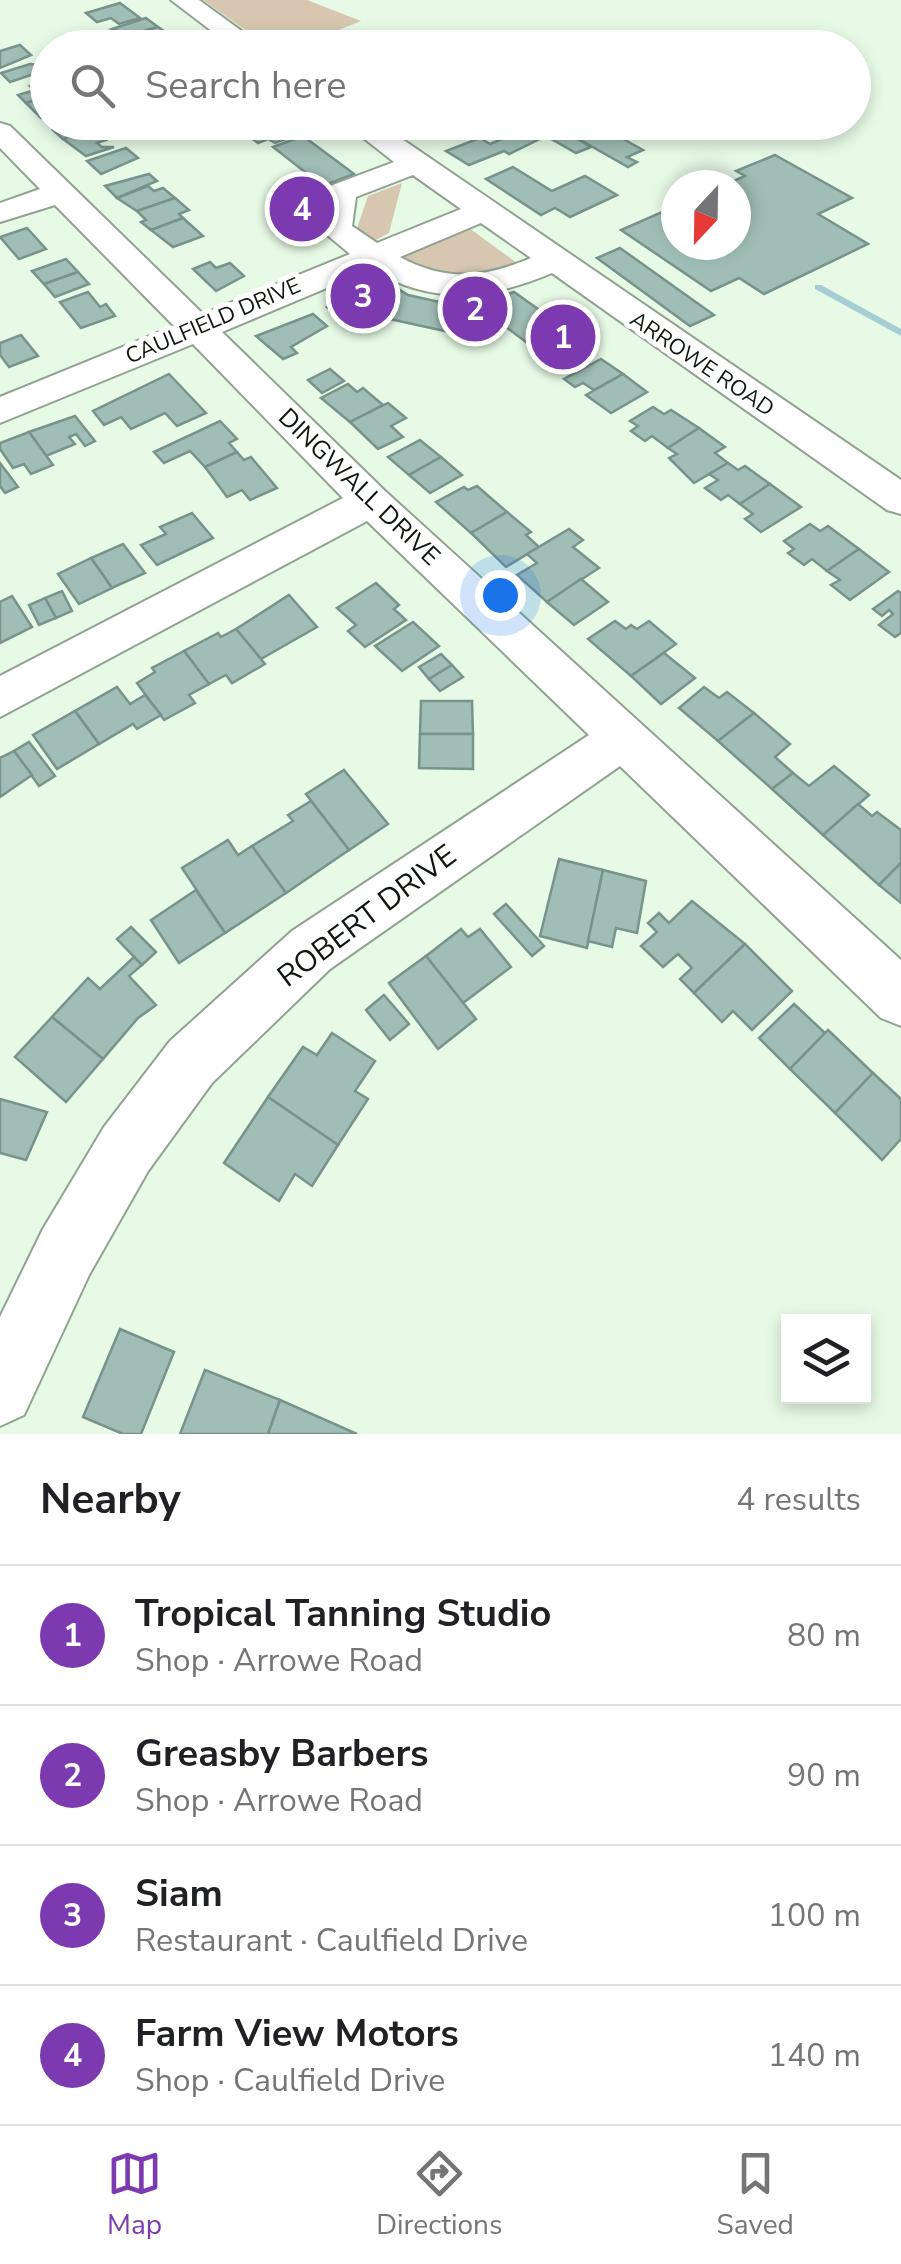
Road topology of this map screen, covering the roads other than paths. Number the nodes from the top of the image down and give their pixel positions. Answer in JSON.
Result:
{"nodes":[{"id":1,"x":184,"y":0,"type":"edge"},
{"id":2,"x":226,"y":30,"type":"edge"},
{"id":3,"x":0,"y":132,"type":"edge"},
{"id":4,"x":383,"y":140,"type":"edge"},
{"id":5,"x":416,"y":164,"type":"junction"},
{"id":6,"x":59,"y":193,"type":"junction"},
{"id":7,"x":483,"y":211,"type":"junction"},
{"id":8,"x":0,"y":214,"type":"edge"},
{"id":9,"x":370,"y":255,"type":"junction"},
{"id":10,"x":552,"y":260,"type":"junction"},
{"id":11,"x":197,"y":327,"type":"junction"},
{"id":12,"x":0,"y":411,"type":"edge"},
{"id":13,"x":371,"y":500,"type":"junction"},
{"id":14,"x":901,"y":500,"type":"edge"},
{"id":15,"x":0,"y":698,"type":"edge"},
{"id":16,"x":624,"y":738,"type":"junction"},
{"id":17,"x":901,"y":998,"type":"edge"},
{"id":18,"x":0,"y":1391,"type":"edge"}],
"edges":[{"from":1,"to":2,"type":"street"},
{"from":3,"to":6,"type":"street","name":"DINGWALL DRIVE"},
{"from":4,"to":5,"type":"street","name":"ARROWE ROAD"},
{"from":5,"to":7,"type":"street","name":"ARROWE ROAD"},
{"from":5,"to":9,"type":"street"},
{"from":6,"to":8,"type":"street"},
{"from":6,"to":11,"type":"street","name":"DINGWALL DRIVE"},
{"from":7,"to":9,"type":"street","name":"CAULFIELD DRIVE"},
{"from":7,"to":10,"type":"street","name":"ARROWE ROAD"},
{"from":9,"to":10,"type":"street"},
{"from":9,"to":11,"type":"street","name":"CAULFIELD DRIVE"},
{"from":10,"to":14,"type":"street","name":"ARROWE ROAD"},
{"from":11,"to":12,"type":"street","name":"CAULFIELD DRIVE"},
{"from":11,"to":13,"type":"street","name":"DINGWALL DRIVE"},
{"from":13,"to":15,"type":"street"},
{"from":13,"to":16,"type":"street","name":"DINGWALL DRIVE"},
{"from":16,"to":17,"type":"street","name":"DINGWALL DRIVE"},
{"from":16,"to":18,"type":"street","name":"ROBERT DRIVE"}]}
